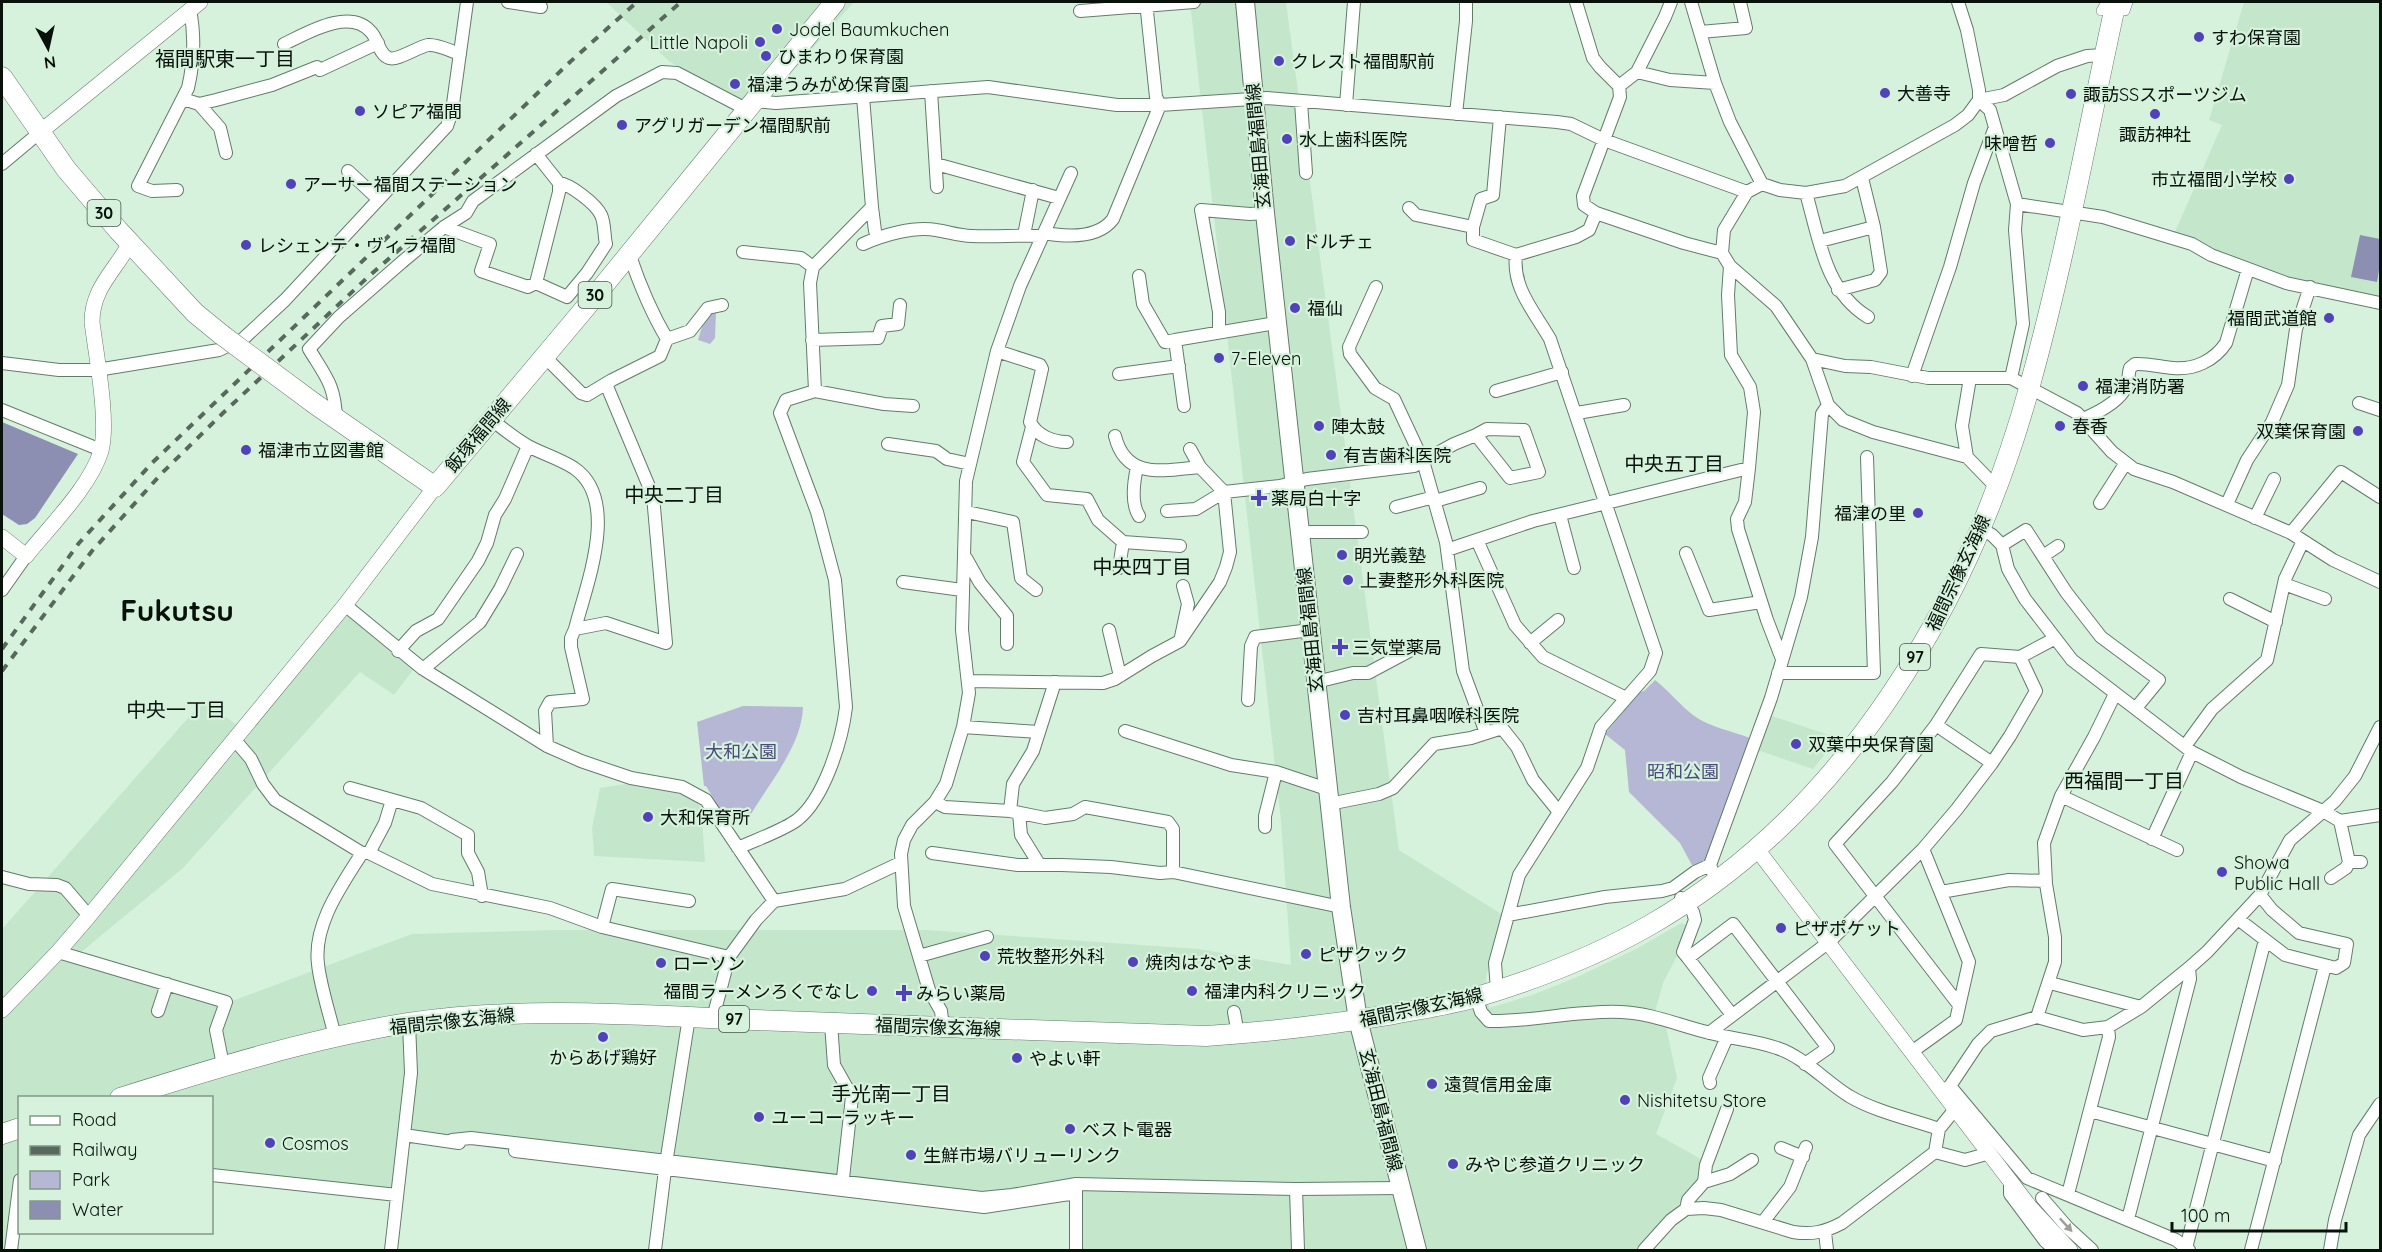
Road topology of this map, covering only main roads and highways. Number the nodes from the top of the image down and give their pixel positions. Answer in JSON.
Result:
{"nodes":[{"id":1,"x":835,"y":2,"type":"edge"},
{"id":2,"x":1245,"y":2,"type":"edge"},
{"id":3,"x":2118,"y":6,"type":"edge"},
{"id":4,"x":2,"y":77,"type":"edge"},
{"id":5,"x":1358,"y":1020,"type":"junction"},
{"id":6,"x":126,"y":1096,"type":"edge"},
{"id":7,"x":18,"y":1129,"type":"edge"},
{"id":8,"x":2,"y":1134,"type":"edge"},
{"id":9,"x":1417,"y":1251,"type":"edge"}],
"edges":[{"from":1,"to":4,"type":"main road","name":"飯塚福間線","number":"30","bridge":true},
{"from":2,"to":5,"type":"main road","name":"玄海田島福間線"},
{"from":3,"to":5,"type":"main road","name":"福間宗像玄海線","number":"97"},
{"from":5,"to":6,"type":"main road","name":"福間宗像玄海線","number":"97"},
{"from":5,"to":9,"type":"main road","name":"玄海田島福間線"},
{"from":7,"to":8,"type":"main road"}]}
